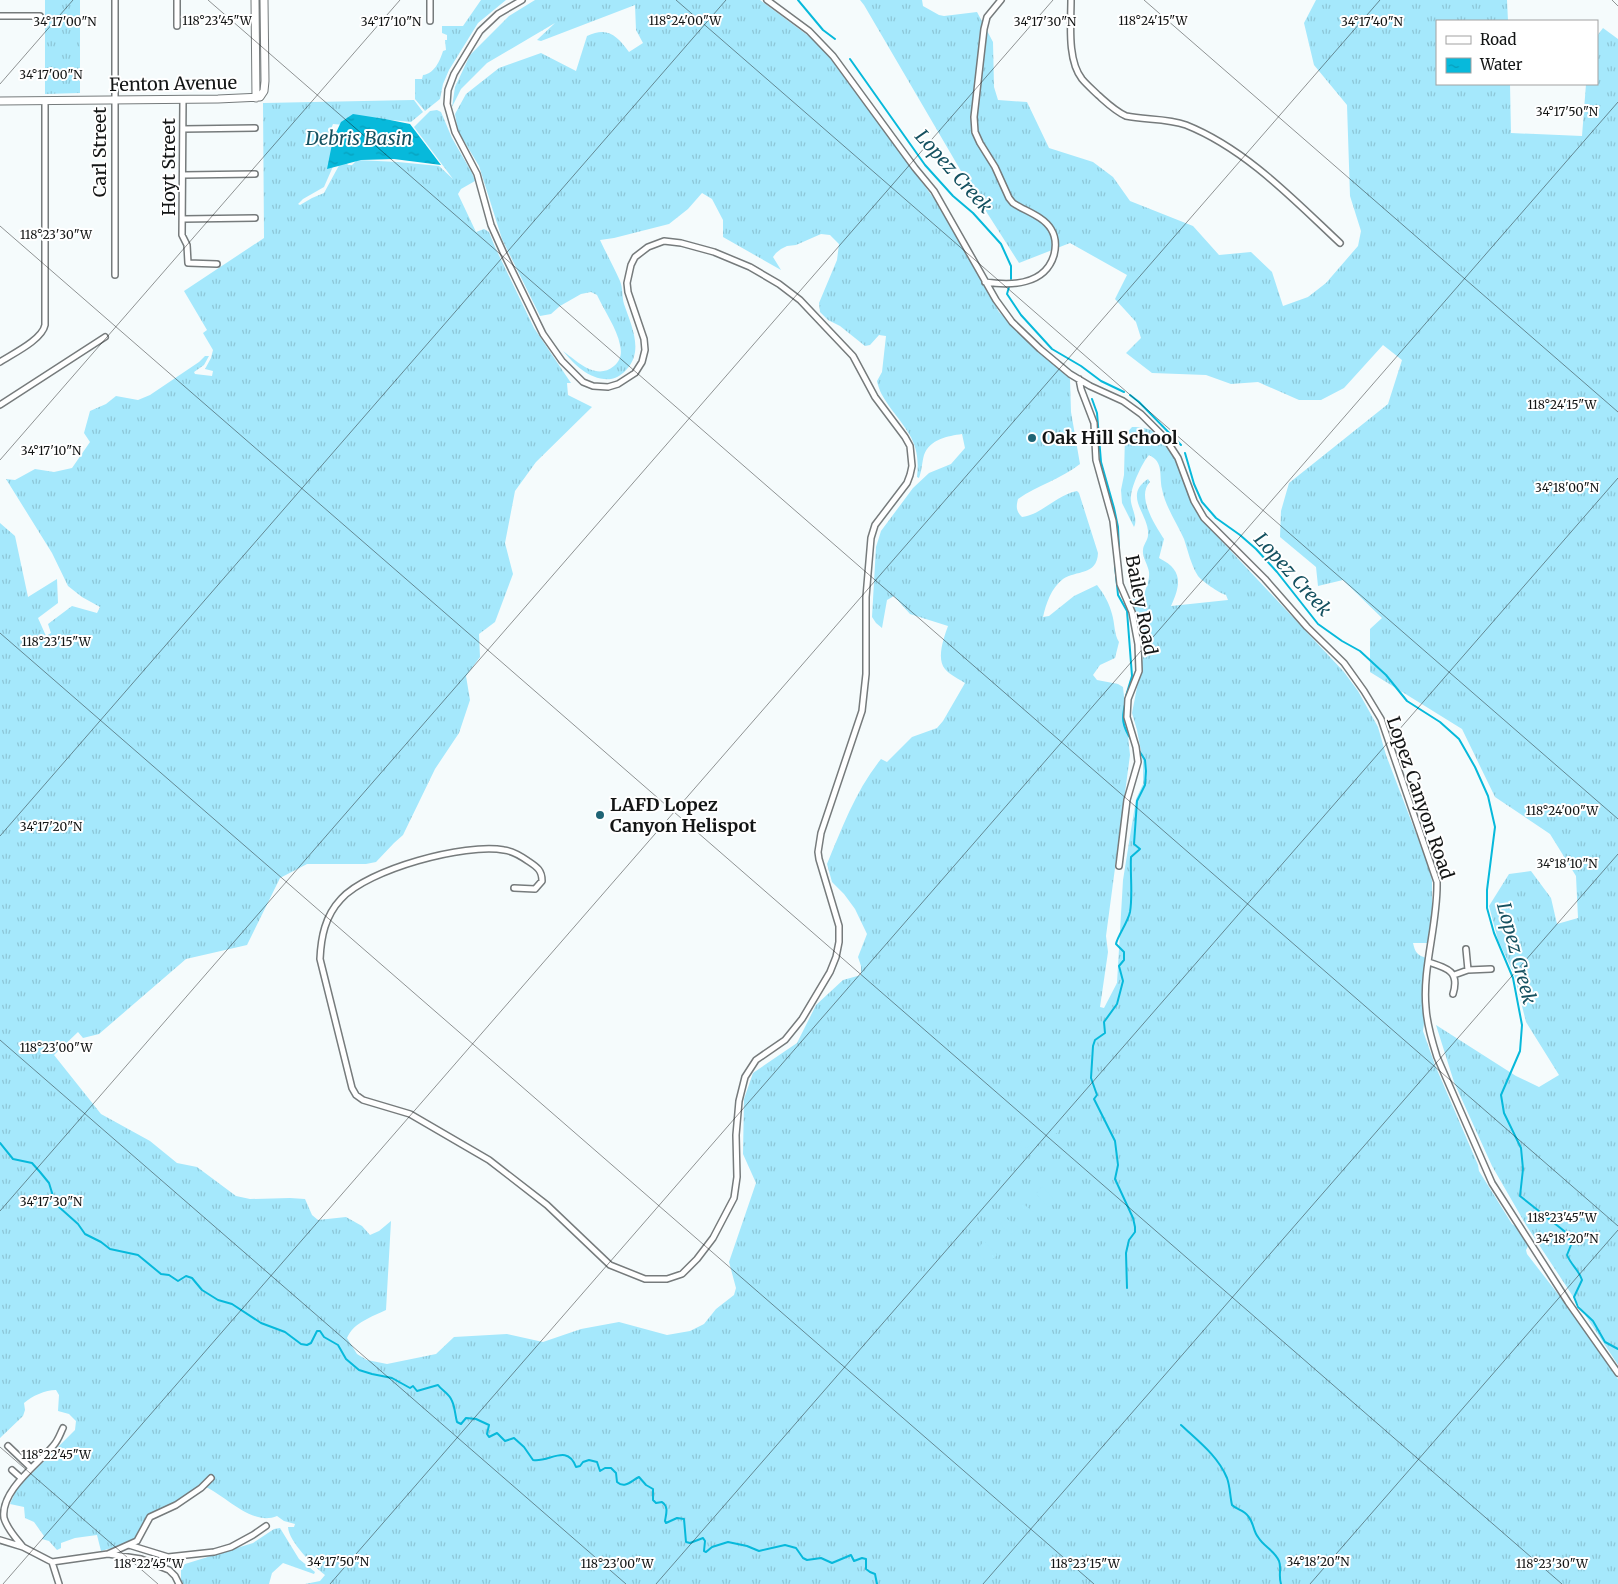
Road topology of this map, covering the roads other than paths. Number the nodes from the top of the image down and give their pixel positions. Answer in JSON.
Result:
{"nodes":[{"id":1,"x":115,"y":0,"type":"edge"},
{"id":2,"x":177,"y":0,"type":"edge"},
{"id":3,"x":256,"y":0,"type":"edge"},
{"id":4,"x":264,"y":0,"type":"edge"},
{"id":5,"x":430,"y":0,"type":"edge"},
{"id":6,"x":520,"y":0,"type":"edge"},
{"id":7,"x":768,"y":0,"type":"edge"},
{"id":8,"x":1001,"y":0,"type":"edge"},
{"id":9,"x":1071,"y":0,"type":"edge"},
{"id":10,"x":0,"y":16,"type":"edge"},
{"id":11,"x":40,"y":16,"type":"dead end"},
{"id":12,"x":430,"y":21,"type":"dead end"},
{"id":13,"x":177,"y":26,"type":"dead end"},
{"id":14,"x":255,"y":26,"type":"junction"},
{"id":15,"x":264,"y":26,"type":"junction"},
{"id":16,"x":256,"y":98,"type":"junction"},
{"id":17,"x":183,"y":99,"type":"junction"},
{"id":18,"x":114,"y":100,"type":"junction"},
{"id":19,"x":0,"y":101,"type":"edge"},
{"id":20,"x":45,"y":101,"type":"junction"},
{"id":21,"x":255,"y":128,"type":"dead end"},
{"id":22,"x":183,"y":129,"type":"junction"},
{"id":23,"x":255,"y":174,"type":"dead end"},
{"id":24,"x":183,"y":175,"type":"junction"},
{"id":25,"x":255,"y":218,"type":"dead end"},
{"id":26,"x":183,"y":219,"type":"junction"},
{"id":27,"x":1340,"y":243,"type":"dead end"},
{"id":28,"x":217,"y":264,"type":"dead end"},
{"id":29,"x":114,"y":274,"type":"dead end"},
{"id":30,"x":985,"y":282,"type":"junction"},
{"id":31,"x":105,"y":337,"type":"dead end"},
{"id":32,"x":0,"y":362,"type":"edge"},
{"id":33,"x":1079,"y":380,"type":"junction"},
{"id":34,"x":0,"y":406,"type":"edge"},
{"id":35,"x":1119,"y":866,"type":"dead end"},
{"id":36,"x":514,"y":888,"type":"dead end"},
{"id":37,"x":1466,"y":949,"type":"dead end"},
{"id":38,"x":1428,"y":962,"type":"junction"},
{"id":39,"x":1491,"y":969,"type":"dead end"},
{"id":40,"x":1468,"y":970,"type":"junction"},
{"id":41,"x":1454,"y":975,"type":"junction"},
{"id":42,"x":1453,"y":994,"type":"dead end"},
{"id":43,"x":1618,"y":1373,"type":"edge"},
{"id":44,"x":62,"y":1428,"type":"dead end"},
{"id":45,"x":8,"y":1446,"type":"dead end"},
{"id":46,"x":31,"y":1468,"type":"junction"},
{"id":47,"x":12,"y":1470,"type":"dead end"},
{"id":48,"x":21,"y":1478,"type":"junction"},
{"id":49,"x":211,"y":1478,"type":"dead end"},
{"id":50,"x":2,"y":1509,"type":"edge"},
{"id":51,"x":266,"y":1526,"type":"dead end"},
{"id":52,"x":0,"y":1540,"type":"edge"},
{"id":53,"x":129,"y":1545,"type":"junction"},
{"id":54,"x":24,"y":1548,"type":"junction"},
{"id":55,"x":108,"y":1554,"type":"junction"},
{"id":56,"x":52,"y":1562,"type":"junction"},
{"id":57,"x":59,"y":1584,"type":"edge"},
{"id":58,"x":178,"y":1584,"type":"edge"}],
"edges":[{"from":1,"to":18,"type":"street","name":"Carl Street"},
{"from":2,"to":13,"type":"street"},
{"from":3,"to":14,"type":"street"},
{"from":4,"to":15,"type":"street"},
{"from":5,"to":12,"type":"street"},
{"from":6,"to":36,"type":"street"},
{"from":7,"to":30,"type":"street","name":"Lopez Canyon Road"},
{"from":8,"to":30,"type":"street"},
{"from":9,"to":27,"type":"street"},
{"from":10,"to":11,"type":"street"},
{"from":14,"to":15,"type":"street"},
{"from":14,"to":16,"type":"street"},
{"from":15,"to":16,"type":"street"},
{"from":16,"to":17,"type":"street","name":"Fenton Avenue"},
{"from":17,"to":18,"type":"street","name":"Fenton Avenue"},
{"from":17,"to":22,"type":"street","name":"Hoyt Street"},
{"from":18,"to":20,"type":"street","name":"Fenton Avenue"},
{"from":18,"to":29,"type":"street","name":"Carl Street"},
{"from":19,"to":20,"type":"street","name":"Fenton Avenue"},
{"from":20,"to":32,"type":"street"},
{"from":21,"to":22,"type":"street"},
{"from":22,"to":24,"type":"street","name":"Hoyt Street"},
{"from":23,"to":24,"type":"street"},
{"from":24,"to":26,"type":"street","name":"Hoyt Street"},
{"from":25,"to":26,"type":"street"},
{"from":26,"to":28,"type":"street","name":"Hoyt Street"},
{"from":30,"to":33,"type":"street","name":"Lopez Canyon Road"},
{"from":31,"to":34,"type":"street"},
{"from":33,"to":35,"type":"street","name":"Bailey Road"},
{"from":33,"to":38,"type":"street","name":"Lopez Canyon Road"},
{"from":37,"to":40,"type":"street"},
{"from":38,"to":41,"type":"street"},
{"from":38,"to":43,"type":"street","name":"Lopez Canyon Road"},
{"from":39,"to":40,"type":"street"},
{"from":40,"to":41,"type":"street"},
{"from":41,"to":42,"type":"street"},
{"from":44,"to":46,"type":"street"},
{"from":45,"to":46,"type":"street"},
{"from":46,"to":48,"type":"street"},
{"from":47,"to":48,"type":"street"},
{"from":48,"to":50,"type":"street"},
{"from":49,"to":53,"type":"street"},
{"from":50,"to":54,"type":"street"},
{"from":51,"to":53,"type":"street"},
{"from":52,"to":54,"type":"street"},
{"from":53,"to":55,"type":"street"},
{"from":54,"to":56,"type":"street"},
{"from":55,"to":56,"type":"street"},
{"from":55,"to":58,"type":"street"},
{"from":56,"to":57,"type":"street"}]}
